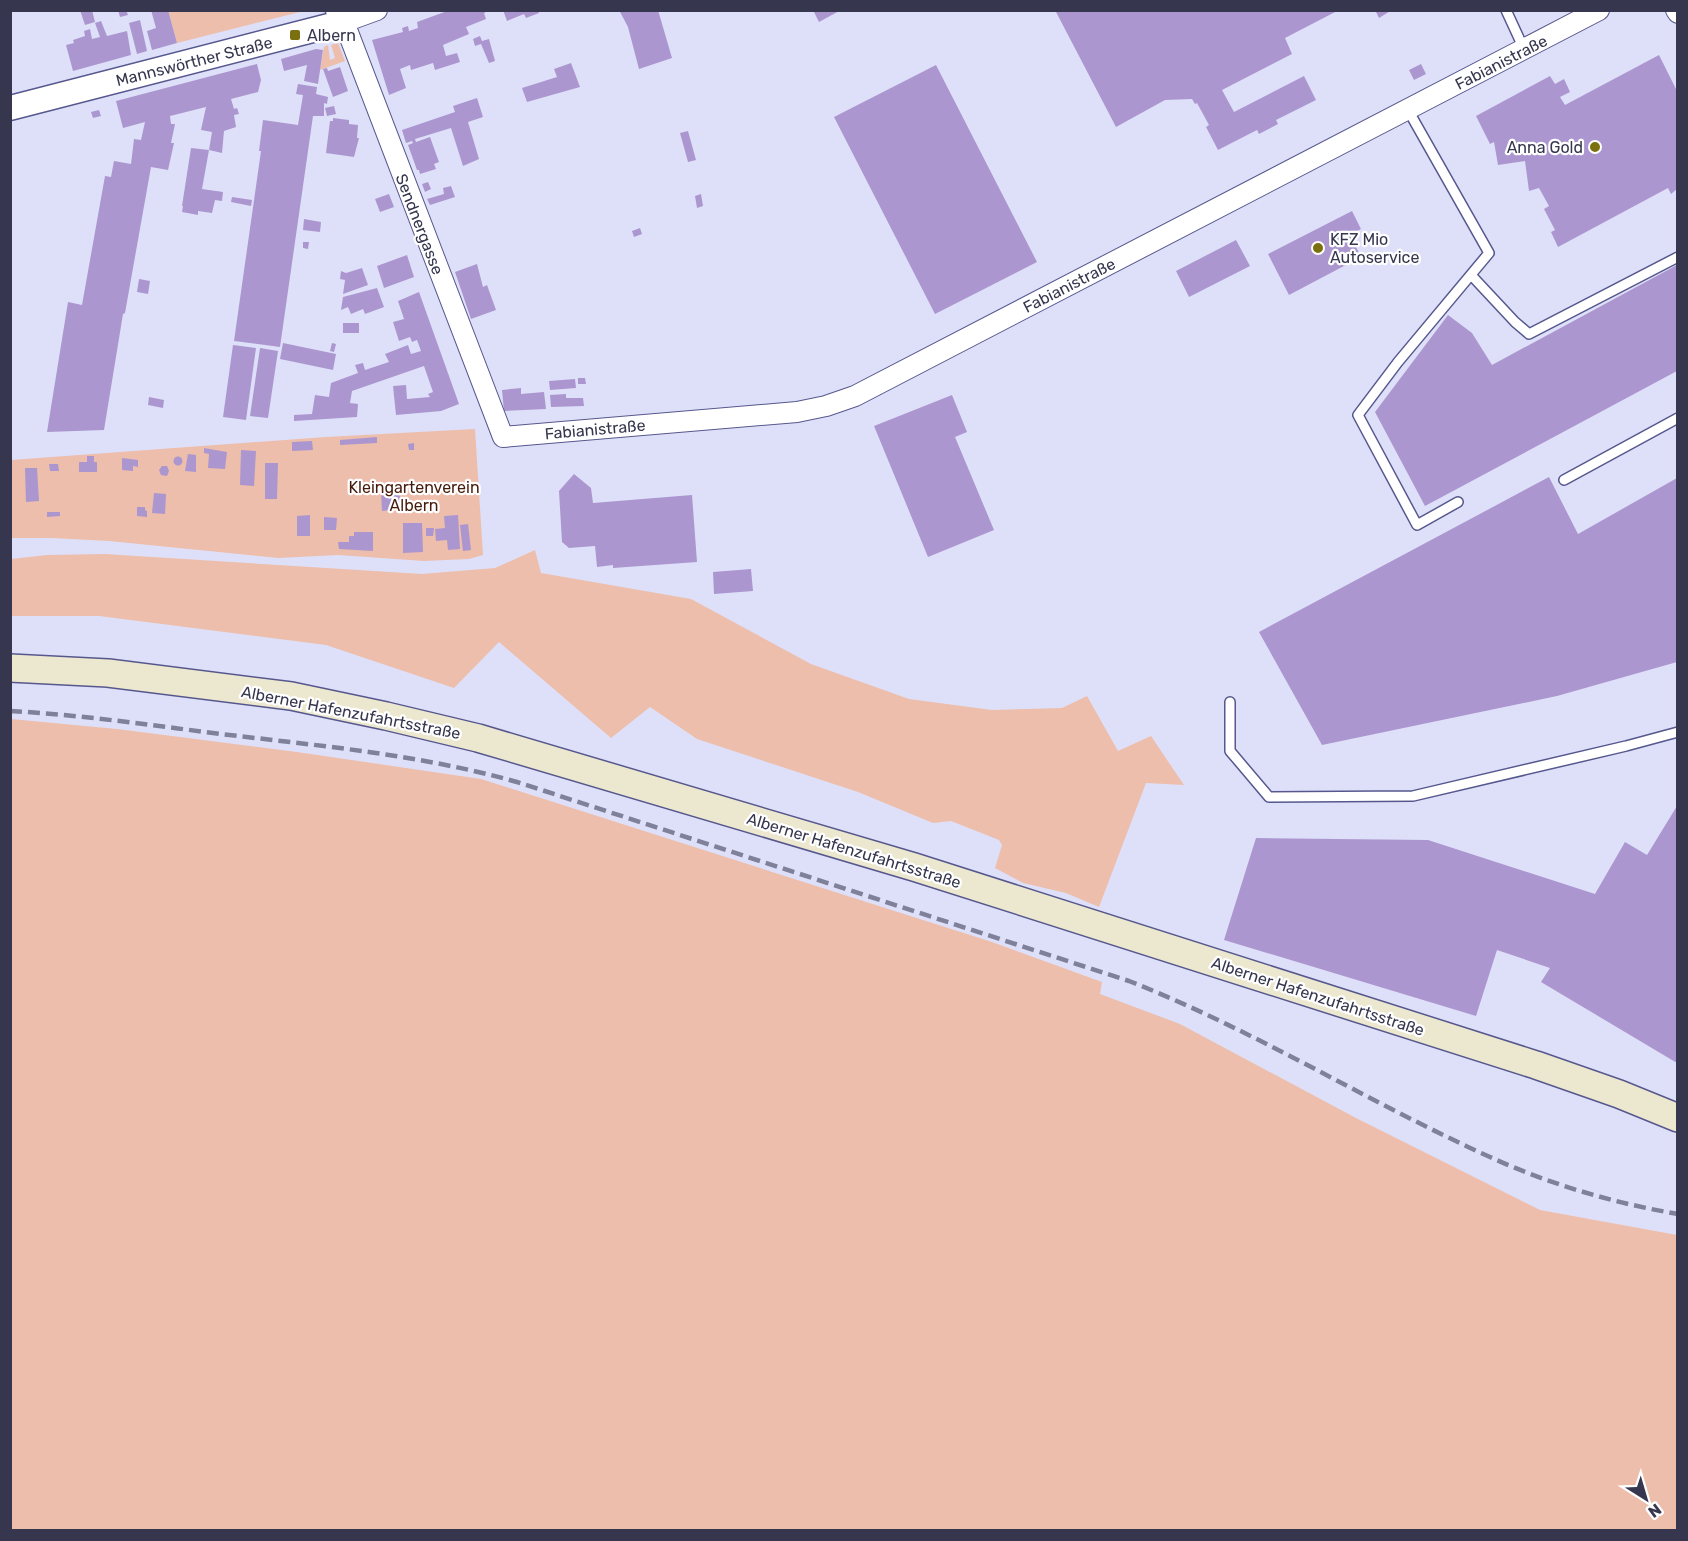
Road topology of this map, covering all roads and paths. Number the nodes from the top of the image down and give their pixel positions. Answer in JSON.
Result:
{"nodes":[{"id":1,"x":377,"y":10,"type":"edge"},
{"id":2,"x":1506,"y":10,"type":"edge"},
{"id":3,"x":1599,"y":10,"type":"edge"},
{"id":4,"x":341,"y":16,"type":"edge"},
{"id":5,"x":1524,"y":49,"type":"junction"},
{"id":6,"x":10,"y":108,"type":"edge"},
{"id":7,"x":1408,"y":110,"type":"junction"},
{"id":8,"x":1677,"y":257,"type":"edge"},
{"id":9,"x":1472,"y":276,"type":"junction"},
{"id":10,"x":1677,"y":418,"type":"edge"},
{"id":11,"x":503,"y":437,"type":"joint"},
{"id":12,"x":1564,"y":480,"type":"dead end"},
{"id":13,"x":1458,"y":502,"type":"dead end"},
{"id":14,"x":10,"y":668,"type":"edge"},
{"id":15,"x":1230,"y":702,"type":"dead end"},
{"id":16,"x":1677,"y":732,"type":"edge"},
{"id":17,"x":1677,"y":1118,"type":"edge"}],
"edges":[{"from":1,"to":4,"type":"street","name":"Mannswörther Straße"},
{"from":2,"to":5,"type":"lane"},
{"from":3,"to":5,"type":"street","name":"Fabianistraße"},
{"from":4,"to":6,"type":"street","name":"Mannswörther Straße"},
{"from":4,"to":11,"type":"street","name":"Sendnergasse"},
{"from":5,"to":7,"type":"street","name":"Fabianistraße"},
{"from":7,"to":9,"type":"lane"},
{"from":7,"to":11,"type":"street","name":"Fabianistraße"},
{"from":8,"to":9,"type":"lane"},
{"from":9,"to":13,"type":"lane"},
{"from":10,"to":12,"type":"lane"},
{"from":14,"to":17,"type":"main road","name":"Alberner Hafenzufahrtsstraße"},
{"from":15,"to":16,"type":"lane"}]}
